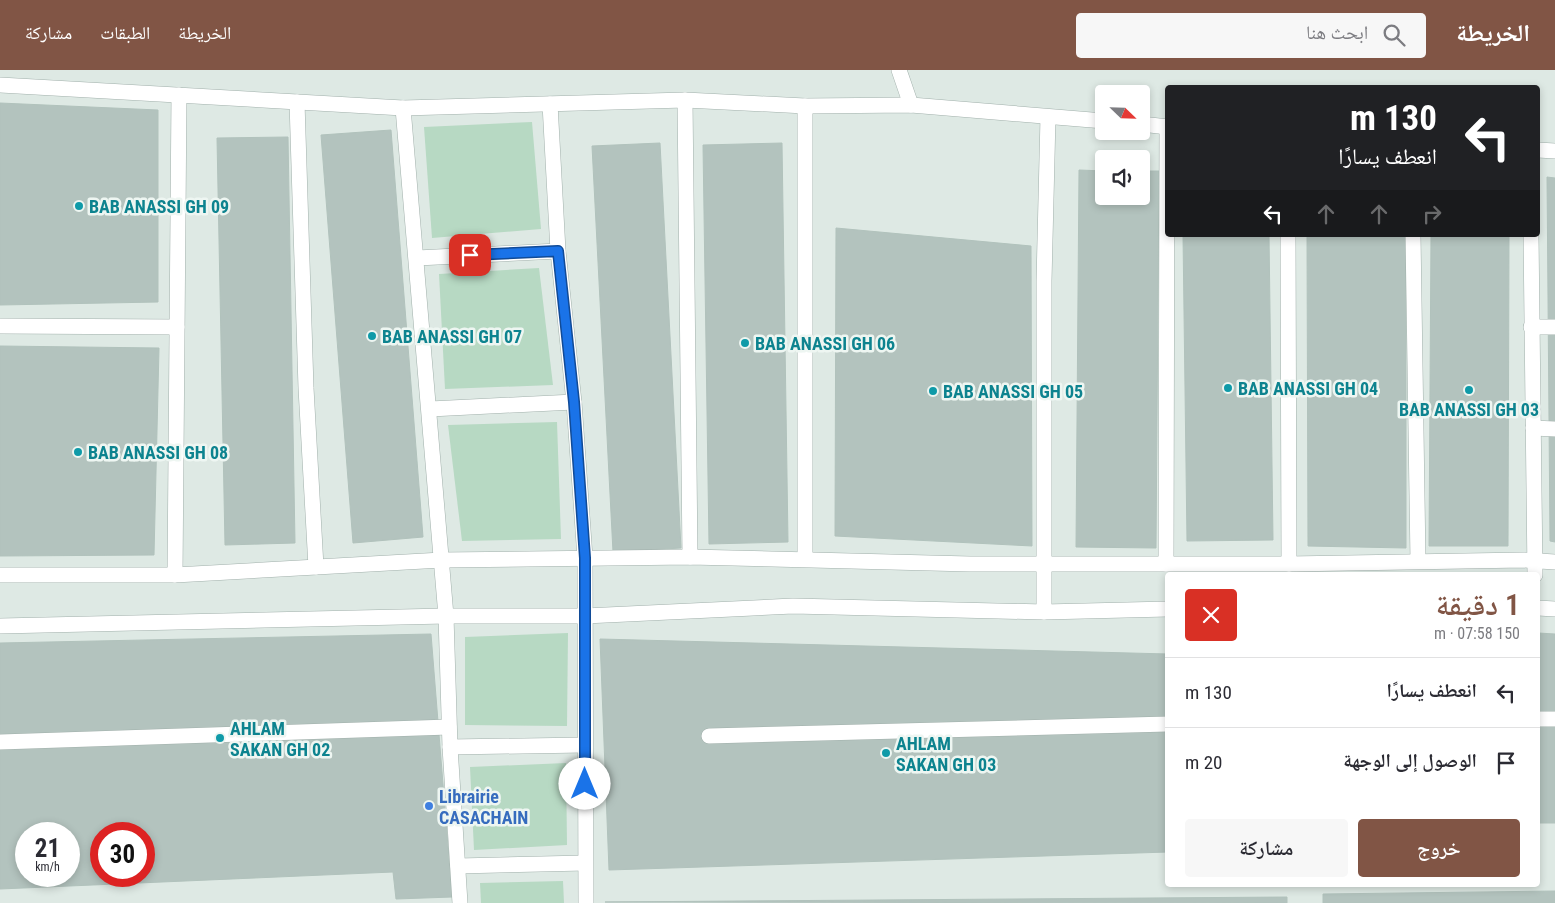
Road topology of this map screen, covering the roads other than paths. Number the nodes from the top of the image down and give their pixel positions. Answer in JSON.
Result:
{"nodes":[{"id":1,"x":899,"y":70,"type":"edge"},
{"id":2,"x":0,"y":85,"type":"edge"},
{"id":3,"x":179,"y":95,"type":"junction"},
{"id":4,"x":685,"y":100,"type":"junction"},
{"id":5,"x":297,"y":102,"type":"junction"},
{"id":6,"x":550,"y":104,"type":"junction"},
{"id":7,"x":911,"y":105,"type":"junction"},
{"id":8,"x":804,"y":106,"type":"junction"},
{"id":9,"x":404,"y":108,"type":"junction"},
{"id":10,"x":1048,"y":117,"type":"junction"},
{"id":11,"x":1095,"y":120,"type":"edge"},
{"id":12,"x":1150,"y":125,"type":"edge"},
{"id":13,"x":1165,"y":126,"type":"edge"},
{"id":14,"x":1540,"y":150,"type":"edge"},
{"id":15,"x":1555,"y":151,"type":"edge"},
{"id":16,"x":1167,"y":237,"type":"edge"},
{"id":17,"x":1288,"y":237,"type":"edge"},
{"id":18,"x":1413,"y":237,"type":"edge"},
{"id":19,"x":1531,"y":237,"type":"edge"},
{"id":20,"x":558,"y":251,"type":"junction"},
{"id":21,"x":417,"y":258,"type":"junction"},
{"id":22,"x":0,"y":326,"type":"edge"},
{"id":23,"x":1555,"y":326,"type":"edge"},
{"id":24,"x":177,"y":327,"type":"junction"},
{"id":25,"x":1532,"y":327,"type":"junction"},
{"id":26,"x":574,"y":402,"type":"junction"},
{"id":27,"x":430,"y":409,"type":"junction"},
{"id":28,"x":1533,"y":428,"type":"junction"},
{"id":29,"x":1555,"y":429,"type":"edge"},
{"id":30,"x":690,"y":557,"type":"junction"},
{"id":31,"x":585,"y":558,"type":"junction"},
{"id":32,"x":805,"y":558,"type":"junction"},
{"id":33,"x":442,"y":560,"type":"junction"},
{"id":34,"x":1418,"y":561,"type":"junction"},
{"id":35,"x":1555,"y":562,"type":"edge"},
{"id":36,"x":1044,"y":563,"type":"junction"},
{"id":37,"x":1166,"y":564,"type":"junction"},
{"id":38,"x":1289,"y":564,"type":"junction"},
{"id":39,"x":316,"y":567,"type":"junction"},
{"id":40,"x":1535,"y":568,"type":"edge"},
{"id":41,"x":0,"y":575,"type":"edge"},
{"id":42,"x":175,"y":575,"type":"junction"},
{"id":43,"x":1540,"y":608,"type":"edge"},
{"id":44,"x":1165,"y":609,"type":"edge"},
{"id":45,"x":1555,"y":609,"type":"edge"},
{"id":46,"x":1044,"y":612,"type":"junction"},
{"id":47,"x":446,"y":616,"type":"junction"},
{"id":48,"x":585,"y":616,"type":"junction"},
{"id":49,"x":0,"y":626,"type":"edge"},
{"id":50,"x":1540,"y":719,"type":"edge"},
{"id":51,"x":1555,"y":719,"type":"edge"},
{"id":52,"x":1165,"y":724,"type":"edge"},
{"id":53,"x":449,"y":727,"type":"junction"},
{"id":54,"x":709,"y":736,"type":"dead end"},
{"id":55,"x":0,"y":742,"type":"edge"},
{"id":56,"x":585,"y":745,"type":"junction"},
{"id":57,"x":450,"y":747,"type":"junction"},
{"id":58,"x":584,"y":864,"type":"junction"},
{"id":59,"x":458,"y":866,"type":"junction"},
{"id":60,"x":460,"y":903,"type":"edge"},
{"id":61,"x":586,"y":903,"type":"edge"}],
"edges":[{"from":1,"to":7,"type":"street"},
{"from":2,"to":3,"type":"street"},
{"from":3,"to":5,"type":"street"},
{"from":3,"to":24,"type":"street"},
{"from":4,"to":6,"type":"street"},
{"from":4,"to":8,"type":"street"},
{"from":4,"to":30,"type":"street"},
{"from":5,"to":9,"type":"street"},
{"from":5,"to":39,"type":"street"},
{"from":6,"to":9,"type":"street"},
{"from":6,"to":20,"type":"street"},
{"from":7,"to":8,"type":"street"},
{"from":7,"to":10,"type":"street"},
{"from":8,"to":32,"type":"street"},
{"from":9,"to":21,"type":"street"},
{"from":10,"to":11,"type":"street"},
{"from":10,"to":36,"type":"street"},
{"from":12,"to":13,"type":"street"},
{"from":14,"to":15,"type":"street"},
{"from":16,"to":37,"type":"street"},
{"from":17,"to":38,"type":"street"},
{"from":18,"to":34,"type":"street"},
{"from":19,"to":25,"type":"street"},
{"from":20,"to":21,"type":"street"},
{"from":20,"to":26,"type":"street"},
{"from":21,"to":27,"type":"street"},
{"from":22,"to":24,"type":"street"},
{"from":23,"to":25,"type":"street"},
{"from":24,"to":42,"type":"street"},
{"from":25,"to":28,"type":"street"},
{"from":26,"to":27,"type":"street"},
{"from":26,"to":31,"type":"street"},
{"from":27,"to":33,"type":"street"},
{"from":28,"to":29,"type":"street"},
{"from":28,"to":40,"type":"street"},
{"from":30,"to":31,"type":"street"},
{"from":30,"to":32,"type":"street"},
{"from":31,"to":33,"type":"street"},
{"from":31,"to":48,"type":"street"},
{"from":32,"to":36,"type":"street"},
{"from":33,"to":39,"type":"street"},
{"from":33,"to":47,"type":"street"},
{"from":34,"to":38,"type":"street"},
{"from":34,"to":40,"type":"street"},
{"from":35,"to":40,"type":"street"},
{"from":36,"to":37,"type":"street"},
{"from":36,"to":46,"type":"street"},
{"from":37,"to":38,"type":"street"},
{"from":39,"to":42,"type":"street"},
{"from":41,"to":42,"type":"street"},
{"from":43,"to":45,"type":"street"},
{"from":44,"to":46,"type":"street"},
{"from":46,"to":48,"type":"street"},
{"from":47,"to":48,"type":"street"},
{"from":47,"to":49,"type":"street"},
{"from":47,"to":53,"type":"street"},
{"from":48,"to":56,"type":"street"},
{"from":50,"to":51,"type":"street"},
{"from":52,"to":54,"type":"street"},
{"from":53,"to":55,"type":"street"},
{"from":53,"to":57,"type":"street"},
{"from":56,"to":57,"type":"street"},
{"from":56,"to":58,"type":"street"},
{"from":57,"to":59,"type":"street"},
{"from":58,"to":59,"type":"street"},
{"from":58,"to":61,"type":"street"},
{"from":59,"to":60,"type":"street"}]}
